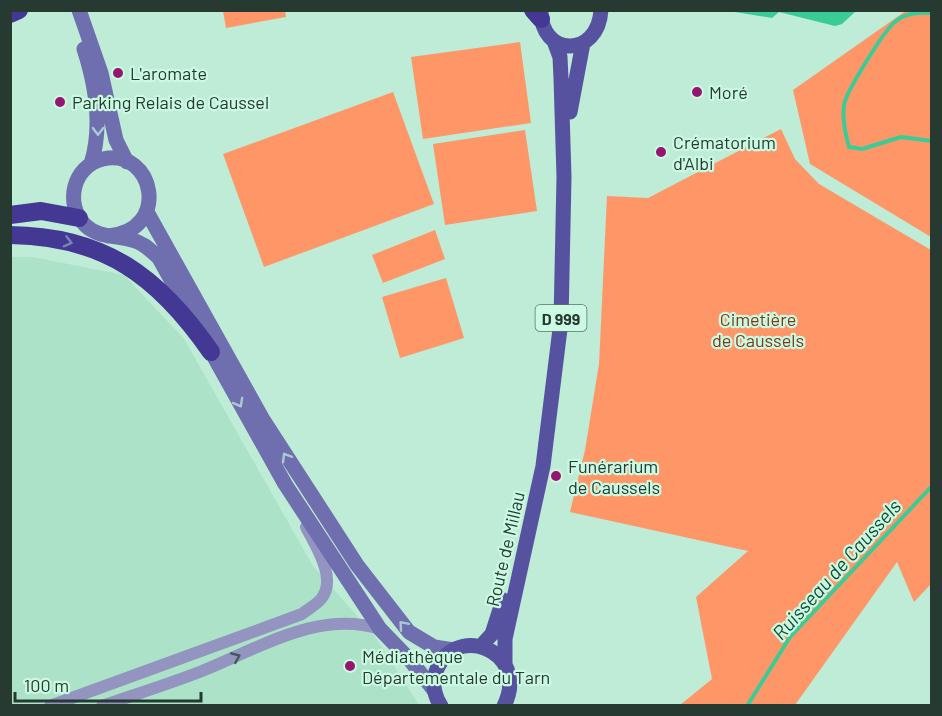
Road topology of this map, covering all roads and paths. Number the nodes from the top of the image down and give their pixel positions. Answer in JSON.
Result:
{"nodes":[{"id":1,"x":19,"y":10,"type":"edge"},
{"id":2,"x":70,"y":10,"type":"edge"},
{"id":3,"x":79,"y":10,"type":"edge"},
{"id":4,"x":601,"y":10,"type":"edge"},
{"id":5,"x":538,"y":13,"type":"edge"},
{"id":6,"x":10,"y":14,"type":"edge"},
{"id":7,"x":82,"y":30,"type":"junction"},
{"id":8,"x":554,"y":41,"type":"junction"},
{"id":9,"x":583,"y":44,"type":"junction"},
{"id":10,"x":127,"y":162,"type":"junction"},
{"id":11,"x":92,"y":164,"type":"junction"},
{"id":12,"x":564,"y":177,"type":"junction"},
{"id":13,"x":147,"y":212,"type":"junction"},
{"id":14,"x":10,"y":215,"type":"edge"},
{"id":15,"x":79,"y":218,"type":"junction"},
{"id":16,"x":10,"y":235,"type":"edge"},
{"id":17,"x":108,"y":236,"type":"junction"},
{"id":18,"x":211,"y":352,"type":"junction"},
{"id":19,"x":545,"y":444,"type":"junction"},
{"id":20,"x":285,"y":484,"type":"junction"},
{"id":21,"x":381,"y":629,"type":"junction"},
{"id":22,"x":481,"y":646,"type":"junction"},
{"id":23,"x":454,"y":650,"type":"junction"},
{"id":24,"x":505,"y":663,"type":"junction"},
{"id":25,"x":434,"y":690,"type":"junction"},
{"id":26,"x":50,"y":705,"type":"edge"},
{"id":27,"x":102,"y":705,"type":"edge"},
{"id":28,"x":441,"y":705,"type":"edge"},
{"id":29,"x":504,"y":705,"type":"edge"}],
"edges":[{"from":1,"to":6,"type":"highway"},
{"from":2,"to":7,"type":"main road"},
{"from":3,"to":7,"type":"main road"},
{"from":4,"to":9,"type":"main road"},
{"from":5,"to":8,"type":"main road","name":"Route de Millau"},
{"from":7,"to":10,"type":"main road"},
{"from":7,"to":11,"type":"main road","one_way":true},
{"from":8,"to":9,"type":"main road"},
{"from":8,"to":12,"type":"main road","name":"Route de Millau","number":"D 999"},
{"from":9,"to":12,"type":"main road","name":"Route de Millau","number":"D 999"},
{"from":10,"to":11,"type":"main road"},
{"from":10,"to":13,"type":"main road"},
{"from":11,"to":15,"type":"main road"},
{"from":12,"to":19,"type":"main road","name":"Route de Millau","number":"D 999"},
{"from":13,"to":17,"type":"main road"},
{"from":23,"to":13,"type":"main road","one_way":true},
{"from":14,"to":15,"type":"highway"},
{"from":15,"to":17,"type":"main road"},
{"from":16,"to":18,"type":"highway","one_way":true},
{"from":17,"to":18,"type":"main road"},
{"from":18,"to":20,"type":"main road","one_way":true},
{"from":19,"to":22,"type":"main road","name":"Route de Millau","number":"D 999"},
{"from":19,"to":24,"type":"main road","name":"Route de Millau","number":"D 999"},
{"from":20,"to":21,"type":"main road"},
{"from":20,"to":26,"type":"street"},
{"from":21,"to":25,"type":"main road"},
{"from":27,"to":21,"type":"street","one_way":true},
{"from":22,"to":23,"type":"main road"},
{"from":22,"to":24,"type":"main road"},
{"from":23,"to":25,"type":"main road"},
{"from":24,"to":29,"type":"main road","name":"Route de Millau"},
{"from":25,"to":28,"type":"main road"}]}
